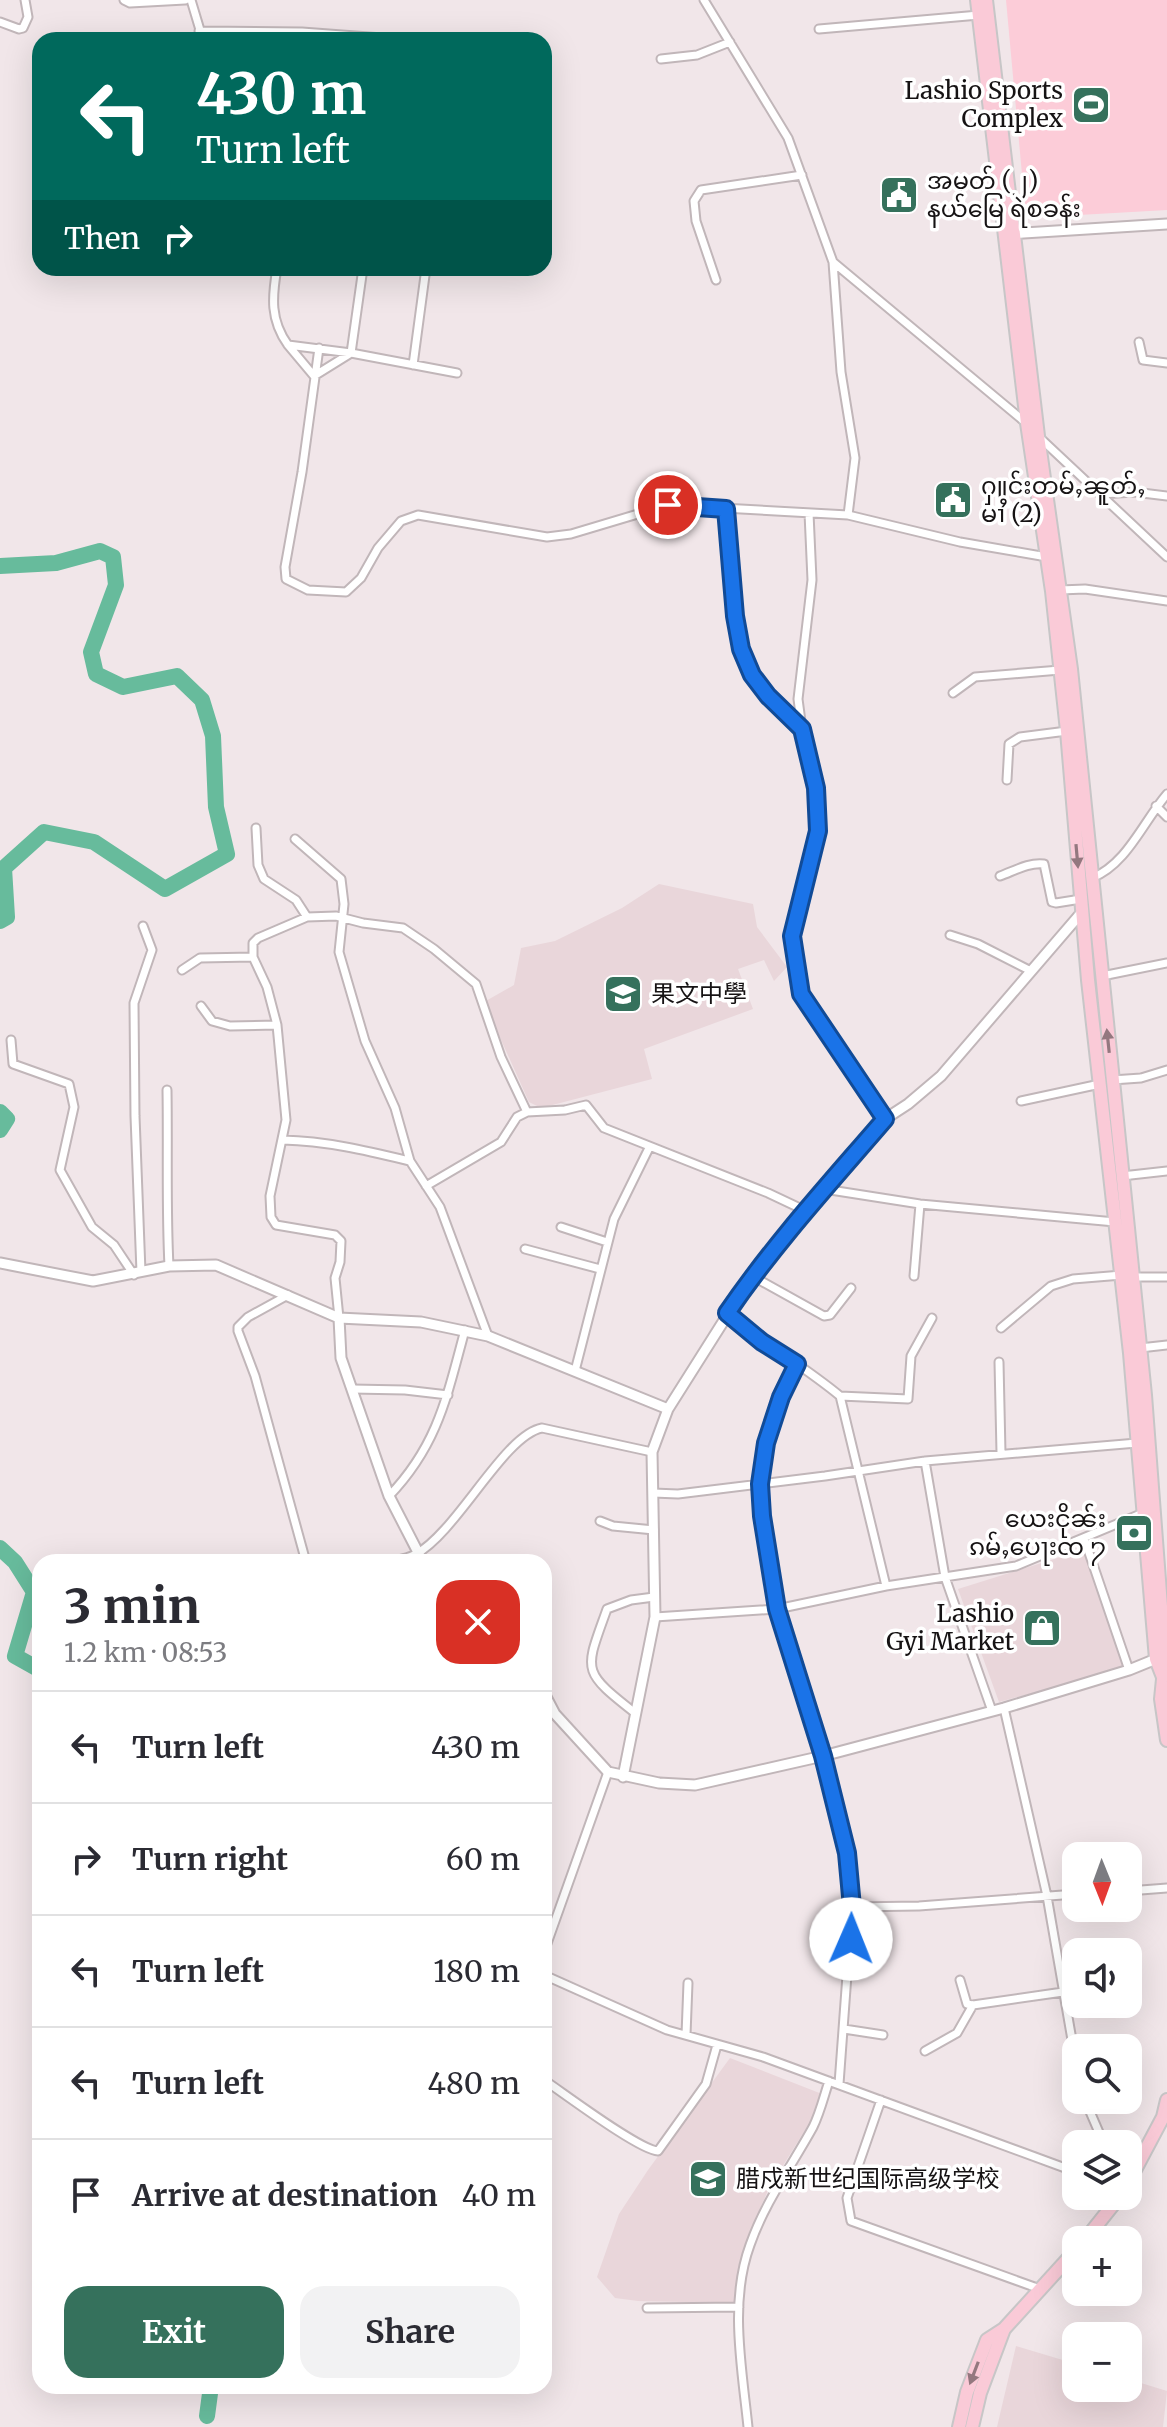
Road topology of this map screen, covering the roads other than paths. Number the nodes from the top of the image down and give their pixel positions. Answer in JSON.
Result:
{"nodes":[{"id":1,"x":25,"y":0,"type":"edge"},
{"id":2,"x":124,"y":0,"type":"edge"},
{"id":3,"x":188,"y":0,"type":"edge"},
{"id":4,"x":704,"y":0,"type":"edge"},
{"id":5,"x":977,"y":0,"type":"edge"},
{"id":6,"x":986,"y":0,"type":"edge"},
{"id":7,"x":979,"y":15,"type":"junction"},
{"id":8,"x":0,"y":22,"type":"edge"},
{"id":9,"x":819,"y":29,"type":"dead end"},
{"id":10,"x":199,"y":31,"type":"joint"},
{"id":11,"x":302,"y":32,"type":"edge"},
{"id":12,"x":730,"y":42,"type":"junction"},
{"id":13,"x":661,"y":59,"type":"dead end"},
{"id":14,"x":802,"y":175,"type":"junction"},
{"id":15,"x":1167,"y":224,"type":"edge"},
{"id":16,"x":1010,"y":234,"type":"junction"},
{"id":17,"x":833,"y":262,"type":"junction"},
{"id":18,"x":275,"y":276,"type":"edge"},
{"id":19,"x":362,"y":276,"type":"edge"},
{"id":20,"x":425,"y":276,"type":"edge"},
{"id":21,"x":716,"y":280,"type":"dead end"},
{"id":22,"x":1139,"y":342,"type":"dead end"},
{"id":23,"x":288,"y":345,"type":"junction"},
{"id":24,"x":319,"y":348,"type":"junction"},
{"id":25,"x":351,"y":353,"type":"junction"},
{"id":26,"x":1167,"y":363,"type":"edge"},
{"id":27,"x":413,"y":365,"type":"junction"},
{"id":28,"x":457,"y":373,"type":"dead end"},
{"id":29,"x":314,"y":376,"type":"junction"},
{"id":30,"x":1027,"y":423,"type":"junction"},
{"id":31,"x":1038,"y":436,"type":"junction"},
{"id":32,"x":1101,"y":494,"type":"junction"},
{"id":33,"x":1167,"y":496,"type":"edge"},
{"id":34,"x":726,"y":509,"type":"junction"},
{"id":35,"x":809,"y":513,"type":"junction"},
{"id":36,"x":848,"y":515,"type":"junction"},
{"id":37,"x":1047,"y":557,"type":"junction"},
{"id":38,"x":1167,"y":557,"type":"edge"},
{"id":39,"x":1060,"y":590,"type":"junction"},
{"id":40,"x":1167,"y":601,"type":"edge"},
{"id":41,"x":1060,"y":670,"type":"junction"},
{"id":42,"x":953,"y":693,"type":"dead end"},
{"id":43,"x":802,"y":729,"type":"junction"},
{"id":44,"x":1067,"y":731,"type":"junction"},
{"id":45,"x":1007,"y":780,"type":"dead end"},
{"id":46,"x":1167,"y":794,"type":"edge"},
{"id":47,"x":1156,"y":806,"type":"junction"},
{"id":48,"x":1167,"y":817,"type":"edge"},
{"id":49,"x":256,"y":828,"type":"dead end"},
{"id":50,"x":295,"y":839,"type":"dead end"},
{"id":51,"x":1000,"y":876,"type":"dead end"},
{"id":52,"x":1092,"y":878,"type":"junction"},
{"id":53,"x":1082,"y":905,"type":"junction"},
{"id":54,"x":307,"y":917,"type":"junction"},
{"id":55,"x":341,"y":917,"type":"junction"},
{"id":56,"x":143,"y":926,"type":"dead end"},
{"id":57,"x":950,"y":935,"type":"dead end"},
{"id":58,"x":253,"y":957,"type":"junction"},
{"id":59,"x":1167,"y":963,"type":"edge"},
{"id":60,"x":182,"y":970,"type":"dead end"},
{"id":61,"x":1031,"y":971,"type":"junction"},
{"id":62,"x":1102,"y":976,"type":"junction"},
{"id":63,"x":201,"y":1006,"type":"dead end"},
{"id":64,"x":277,"y":1025,"type":"junction"},
{"id":65,"x":11,"y":1040,"type":"dead end"},
{"id":66,"x":1167,"y":1070,"type":"edge"},
{"id":67,"x":1106,"y":1082,"type":"junction"},
{"id":68,"x":167,"y":1090,"type":"dead end"},
{"id":69,"x":1021,"y":1101,"type":"dead end"},
{"id":70,"x":527,"y":1112,"type":"junction"},
{"id":71,"x":885,"y":1119,"type":"junction"},
{"id":72,"x":283,"y":1140,"type":"junction"},
{"id":73,"x":649,"y":1148,"type":"junction"},
{"id":74,"x":410,"y":1161,"type":"junction"},
{"id":75,"x":1167,"y":1171,"type":"edge"},
{"id":76,"x":1122,"y":1176,"type":"junction"},
{"id":77,"x":426,"y":1186,"type":"junction"},
{"id":78,"x":824,"y":1189,"type":"junction"},
{"id":79,"x":920,"y":1204,"type":"junction"},
{"id":80,"x":804,"y":1210,"type":"junction"},
{"id":81,"x":1115,"y":1222,"type":"junction"},
{"id":82,"x":561,"y":1227,"type":"dead end"},
{"id":83,"x":607,"y":1242,"type":"junction"},
{"id":84,"x":525,"y":1249,"type":"dead end"},
{"id":85,"x":0,"y":1263,"type":"edge"},
{"id":86,"x":169,"y":1266,"type":"junction"},
{"id":87,"x":600,"y":1269,"type":"junction"},
{"id":88,"x":137,"y":1274,"type":"junction"},
{"id":89,"x":752,"y":1276,"type":"junction"},
{"id":90,"x":914,"y":1276,"type":"dead end"},
{"id":91,"x":1127,"y":1276,"type":"junction"},
{"id":92,"x":1167,"y":1277,"type":"edge"},
{"id":93,"x":851,"y":1288,"type":"dead end"},
{"id":94,"x":288,"y":1295,"type":"junction"},
{"id":95,"x":727,"y":1313,"type":"junction"},
{"id":96,"x":339,"y":1318,"type":"junction"},
{"id":97,"x":932,"y":1318,"type":"dead end"},
{"id":98,"x":1001,"y":1328,"type":"dead end"},
{"id":99,"x":465,"y":1330,"type":"junction"},
{"id":100,"x":488,"y":1336,"type":"junction"},
{"id":101,"x":1167,"y":1345,"type":"edge"},
{"id":102,"x":1140,"y":1348,"type":"junction"},
{"id":103,"x":999,"y":1362,"type":"dead end"},
{"id":104,"x":797,"y":1364,"type":"junction"},
{"id":105,"x":575,"y":1371,"type":"junction"},
{"id":106,"x":352,"y":1389,"type":"junction"},
{"id":107,"x":448,"y":1395,"type":"junction"},
{"id":108,"x":840,"y":1396,"type":"junction"},
{"id":109,"x":668,"y":1409,"type":"junction"},
{"id":110,"x":1137,"y":1443,"type":"junction"},
{"id":111,"x":652,"y":1452,"type":"junction"},
{"id":112,"x":1001,"y":1453,"type":"junction"},
{"id":113,"x":925,"y":1461,"type":"junction"},
{"id":114,"x":857,"y":1472,"type":"junction"},
{"id":115,"x":760,"y":1484,"type":"junction"},
{"id":116,"x":653,"y":1493,"type":"junction"},
{"id":117,"x":389,"y":1496,"type":"junction"},
{"id":118,"x":1143,"y":1513,"type":"junction"},
{"id":119,"x":600,"y":1521,"type":"dead end"},
{"id":120,"x":654,"y":1530,"type":"junction"},
{"id":121,"x":1084,"y":1538,"type":"junction"},
{"id":122,"x":304,"y":1554,"type":"edge"},
{"id":123,"x":418,"y":1554,"type":"edge"},
{"id":124,"x":423,"y":1554,"type":"edge"},
{"id":125,"x":945,"y":1577,"type":"junction"},
{"id":126,"x":886,"y":1586,"type":"junction"},
{"id":127,"x":654,"y":1597,"type":"junction"},
{"id":128,"x":777,"y":1609,"type":"junction"},
{"id":129,"x":655,"y":1617,"type":"junction"},
{"id":130,"x":1156,"y":1659,"type":"junction"},
{"id":131,"x":1129,"y":1670,"type":"junction"},
{"id":132,"x":1164,"y":1677,"type":"edge"},
{"id":133,"x":552,"y":1708,"type":"edge"},
{"id":134,"x":1004,"y":1708,"type":"junction"},
{"id":135,"x":992,"y":1711,"type":"junction"},
{"id":136,"x":635,"y":1713,"type":"junction"},
{"id":137,"x":1167,"y":1740,"type":"edge"},
{"id":138,"x":823,"y":1756,"type":"junction"},
{"id":139,"x":608,"y":1772,"type":"junction"},
{"id":140,"x":623,"y":1777,"type":"junction"},
{"id":141,"x":1167,"y":1888,"type":"edge"},
{"id":142,"x":1142,"y":1890,"type":"edge"},
{"id":143,"x":1062,"y":1895,"type":"edge"},
{"id":144,"x":1047,"y":1896,"type":"junction"},
{"id":145,"x":852,"y":1907,"type":"junction"},
{"id":146,"x":552,"y":1930,"type":"edge"},
{"id":147,"x":552,"y":1979,"type":"edge"},
{"id":148,"x":960,"y":1980,"type":"dead end"},
{"id":149,"x":688,"y":1983,"type":"dead end"},
{"id":150,"x":1062,"y":1986,"type":"edge"},
{"id":151,"x":1062,"y":1992,"type":"edge"},
{"id":152,"x":973,"y":2005,"type":"junction"},
{"id":153,"x":844,"y":2029,"type":"junction"},
{"id":154,"x":686,"y":2035,"type":"junction"},
{"id":155,"x":883,"y":2035,"type":"dead end"},
{"id":156,"x":717,"y":2045,"type":"junction"},
{"id":157,"x":925,"y":2051,"type":"dead end"},
{"id":158,"x":829,"y":2081,"type":"junction"},
{"id":159,"x":839,"y":2084,"type":"junction"},
{"id":160,"x":552,"y":2085,"type":"edge"},
{"id":161,"x":881,"y":2100,"type":"junction"},
{"id":162,"x":1167,"y":2100,"type":"edge"},
{"id":163,"x":1165,"y":2118,"type":"edge"},
{"id":164,"x":1142,"y":2158,"type":"edge"},
{"id":165,"x":1062,"y":2167,"type":"edge"},
{"id":166,"x":1109,"y":2210,"type":"edge"},
{"id":167,"x":1096,"y":2226,"type":"edge"},
{"id":168,"x":1062,"y":2265,"type":"edge"},
{"id":169,"x":1040,"y":2289,"type":"junction"},
{"id":170,"x":739,"y":2307,"type":"junction"},
{"id":171,"x":647,"y":2308,"type":"dead end"},
{"id":172,"x":1004,"y":2329,"type":"junction"},
{"id":173,"x":748,"y":2427,"type":"edge"},
{"id":174,"x":959,"y":2427,"type":"edge"},
{"id":175,"x":972,"y":2427,"type":"edge"}],
"edges":[{"from":1,"to":8,"type":"street"},
{"from":2,"to":3,"type":"street"},
{"from":3,"to":10,"type":"street"},
{"from":4,"to":12,"type":"street"},
{"from":5,"to":7,"type":"main road"},
{"from":6,"to":16,"type":"main road"},
{"from":7,"to":9,"type":"street"},
{"from":7,"to":16,"type":"main road"},
{"from":10,"to":11,"type":"street"},
{"from":12,"to":13,"type":"street"},
{"from":12,"to":14,"type":"street"},
{"from":14,"to":17,"type":"street"},
{"from":14,"to":21,"type":"street"},
{"from":15,"to":16,"type":"street"},
{"from":16,"to":30,"type":"main road"},
{"from":16,"to":31,"type":"main road"},
{"from":17,"to":30,"type":"street"},
{"from":17,"to":36,"type":"street"},
{"from":18,"to":23,"type":"street"},
{"from":19,"to":25,"type":"street"},
{"from":20,"to":27,"type":"street"},
{"from":22,"to":26,"type":"street"},
{"from":23,"to":24,"type":"street"},
{"from":23,"to":29,"type":"street"},
{"from":24,"to":25,"type":"street"},
{"from":24,"to":29,"type":"street"},
{"from":25,"to":27,"type":"street"},
{"from":25,"to":29,"type":"street"},
{"from":27,"to":28,"type":"street"},
{"from":29,"to":34,"type":"street"},
{"from":30,"to":31,"type":"street"},
{"from":30,"to":37,"type":"main road"},
{"from":31,"to":32,"type":"street"},
{"from":31,"to":39,"type":"main road"},
{"from":32,"to":33,"type":"street"},
{"from":32,"to":38,"type":"street"},
{"from":34,"to":35,"type":"street"},
{"from":34,"to":43,"type":"street"},
{"from":35,"to":36,"type":"street"},
{"from":35,"to":43,"type":"street"},
{"from":36,"to":37,"type":"street"},
{"from":37,"to":41,"type":"main road"},
{"from":39,"to":40,"type":"street"},
{"from":39,"to":52,"type":"main road"},
{"from":41,"to":42,"type":"street"},
{"from":41,"to":44,"type":"main road"},
{"from":43,"to":71,"type":"street"},
{"from":44,"to":45,"type":"street"},
{"from":44,"to":53,"type":"main road","one_way":true},
{"from":46,"to":47,"type":"street"},
{"from":47,"to":48,"type":"street"},
{"from":47,"to":52,"type":"street"},
{"from":49,"to":54,"type":"street"},
{"from":50,"to":55,"type":"street"},
{"from":51,"to":53,"type":"street"},
{"from":52,"to":62,"type":"main road"},
{"from":53,"to":61,"type":"street"},
{"from":53,"to":67,"type":"main road"},
{"from":54,"to":55,"type":"street"},
{"from":54,"to":58,"type":"street"},
{"from":55,"to":70,"type":"street"},
{"from":55,"to":74,"type":"street"},
{"from":56,"to":88,"type":"street"},
{"from":57,"to":61,"type":"street"},
{"from":58,"to":60,"type":"street"},
{"from":58,"to":64,"type":"street"},
{"from":59,"to":62,"type":"street"},
{"from":61,"to":71,"type":"street"},
{"from":67,"to":62,"type":"main road","one_way":true},
{"from":63,"to":64,"type":"street"},
{"from":64,"to":72,"type":"street"},
{"from":65,"to":88,"type":"street"},
{"from":66,"to":67,"type":"street"},
{"from":67,"to":69,"type":"street"},
{"from":67,"to":76,"type":"main road"},
{"from":67,"to":81,"type":"main road"},
{"from":68,"to":86,"type":"street"},
{"from":70,"to":73,"type":"street"},
{"from":70,"to":77,"type":"street"},
{"from":71,"to":78,"type":"street"},
{"from":72,"to":74,"type":"street"},
{"from":72,"to":96,"type":"street"},
{"from":73,"to":80,"type":"street"},
{"from":73,"to":83,"type":"street"},
{"from":74,"to":77,"type":"street"},
{"from":75,"to":76,"type":"street"},
{"from":76,"to":91,"type":"main road"},
{"from":77,"to":100,"type":"street"},
{"from":78,"to":79,"type":"street"},
{"from":78,"to":80,"type":"street"},
{"from":79,"to":81,"type":"street"},
{"from":79,"to":90,"type":"street"},
{"from":80,"to":89,"type":"street"},
{"from":81,"to":91,"type":"main road"},
{"from":82,"to":83,"type":"street"},
{"from":83,"to":87,"type":"street"},
{"from":84,"to":87,"type":"street"},
{"from":85,"to":88,"type":"street"},
{"from":86,"to":88,"type":"street"},
{"from":86,"to":94,"type":"street"},
{"from":87,"to":105,"type":"street"},
{"from":89,"to":93,"type":"street"},
{"from":89,"to":95,"type":"street"},
{"from":91,"to":92,"type":"street"},
{"from":91,"to":98,"type":"street"},
{"from":91,"to":102,"type":"main road"},
{"from":91,"to":110,"type":"main road"},
{"from":94,"to":96,"type":"street"},
{"from":94,"to":122,"type":"street"},
{"from":95,"to":104,"type":"street"},
{"from":95,"to":109,"type":"street"},
{"from":96,"to":99,"type":"street"},
{"from":96,"to":106,"type":"street"},
{"from":97,"to":108,"type":"street"},
{"from":99,"to":100,"type":"street"},
{"from":99,"to":107,"type":"street"},
{"from":100,"to":105,"type":"street"},
{"from":101,"to":102,"type":"street"},
{"from":102,"to":132,"type":"main road"},
{"from":103,"to":112,"type":"street"},
{"from":104,"to":108,"type":"street"},
{"from":104,"to":115,"type":"street"},
{"from":105,"to":109,"type":"street"},
{"from":106,"to":107,"type":"street"},
{"from":106,"to":117,"type":"street"},
{"from":107,"to":117,"type":"street"},
{"from":108,"to":114,"type":"street"},
{"from":109,"to":111,"type":"street"},
{"from":110,"to":112,"type":"street"},
{"from":110,"to":118,"type":"main road"},
{"from":111,"to":116,"type":"street"},
{"from":111,"to":124,"type":"street"},
{"from":112,"to":113,"type":"street"},
{"from":113,"to":114,"type":"street"},
{"from":113,"to":125,"type":"street"},
{"from":114,"to":115,"type":"street"},
{"from":114,"to":126,"type":"street"},
{"from":115,"to":116,"type":"street"},
{"from":115,"to":128,"type":"street"},
{"from":116,"to":120,"type":"street"},
{"from":117,"to":123,"type":"street"},
{"from":118,"to":121,"type":"street"},
{"from":118,"to":130,"type":"main road"},
{"from":119,"to":120,"type":"street"},
{"from":120,"to":127,"type":"street"},
{"from":121,"to":125,"type":"street"},
{"from":121,"to":131,"type":"street"},
{"from":125,"to":126,"type":"street"},
{"from":125,"to":135,"type":"street"},
{"from":126,"to":128,"type":"street"},
{"from":127,"to":129,"type":"street"},
{"from":127,"to":136,"type":"street"},
{"from":128,"to":129,"type":"street"},
{"from":128,"to":138,"type":"street"},
{"from":129,"to":136,"type":"street"},
{"from":130,"to":131,"type":"street"},
{"from":130,"to":132,"type":"main road"},
{"from":131,"to":134,"type":"street"},
{"from":132,"to":137,"type":"main road"},
{"from":133,"to":139,"type":"street"},
{"from":134,"to":135,"type":"street"},
{"from":134,"to":144,"type":"street"},
{"from":135,"to":138,"type":"street"},
{"from":136,"to":140,"type":"street"},
{"from":138,"to":140,"type":"street"},
{"from":138,"to":145,"type":"street"},
{"from":139,"to":140,"type":"street"},
{"from":139,"to":146,"type":"street"},
{"from":141,"to":142,"type":"street"},
{"from":143,"to":144,"type":"street"},
{"from":144,"to":145,"type":"street"},
{"from":144,"to":150,"type":"street"},
{"from":145,"to":153,"type":"street"},
{"from":147,"to":154,"type":"street"},
{"from":148,"to":152,"type":"street"},
{"from":149,"to":154,"type":"street"},
{"from":151,"to":152,"type":"street"},
{"from":152,"to":157,"type":"street"},
{"from":153,"to":155,"type":"street"},
{"from":153,"to":159,"type":"street"},
{"from":154,"to":156,"type":"street"},
{"from":156,"to":158,"type":"street"},
{"from":156,"to":160,"type":"street"},
{"from":158,"to":159,"type":"street"},
{"from":158,"to":170,"type":"street"},
{"from":159,"to":161,"type":"street"},
{"from":161,"to":165,"type":"street"},
{"from":161,"to":169,"type":"street"},
{"from":162,"to":163,"type":"main road"},
{"from":163,"to":164,"type":"main road"},
{"from":166,"to":167,"type":"main road"},
{"from":168,"to":169,"type":"main road"},
{"from":169,"to":172,"type":"main road"},
{"from":170,"to":171,"type":"street"},
{"from":170,"to":173,"type":"street"},
{"from":172,"to":174,"type":"main road","one_way":true},
{"from":172,"to":175,"type":"main road"}]}
